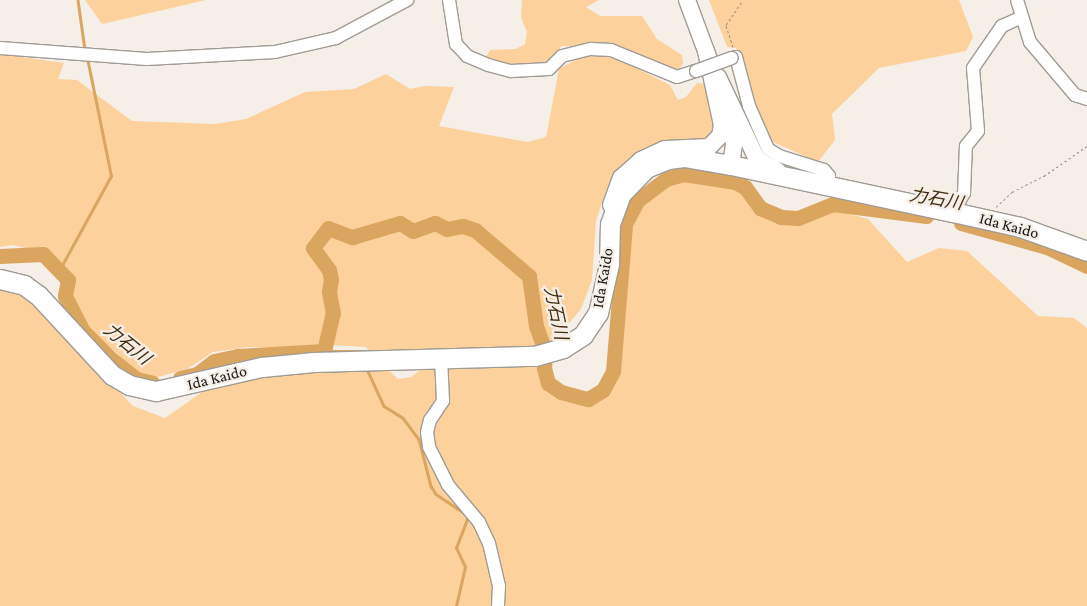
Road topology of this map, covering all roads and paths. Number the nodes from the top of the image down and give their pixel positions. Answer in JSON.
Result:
{"nodes":[{"id":1,"x":407,"y":0,"type":"edge"},
{"id":2,"x":449,"y":0,"type":"edge"},
{"id":3,"x":687,"y":0,"type":"edge"},
{"id":4,"x":743,"y":0,"type":"edge"},
{"id":5,"x":1016,"y":0,"type":"edge"},
{"id":6,"x":1020,"y":18,"type":"junction"},
{"id":7,"x":0,"y":48,"type":"edge"},
{"id":8,"x":706,"y":51,"type":"junction"},
{"id":9,"x":734,"y":58,"type":"junction"},
{"id":10,"x":1087,"y":99,"type":"edge"},
{"id":11,"x":1087,"y":146,"type":"edge"},
{"id":12,"x":731,"y":165,"type":"junction"},
{"id":13,"x":805,"y":180,"type":"junction"},
{"id":14,"x":827,"y":185,"type":"junction"},
{"id":15,"x":953,"y":212,"type":"junction"},
{"id":16,"x":982,"y":218,"type":"junction"},
{"id":17,"x":610,"y":224,"type":"junction"},
{"id":18,"x":1087,"y":251,"type":"edge"},
{"id":19,"x":0,"y":279,"type":"edge"},
{"id":20,"x":441,"y":358,"type":"junction"},
{"id":21,"x":498,"y":606,"type":"edge"}],
"edges":[{"from":1,"to":7,"type":"street"},
{"from":2,"to":9,"type":"street","bridge":true},
{"from":3,"to":8,"type":"main road"},
{"from":4,"to":9,"type":"path"},
{"from":5,"to":6,"type":"street"},
{"from":6,"to":10,"type":"street"},
{"from":6,"to":15,"type":"street"},
{"from":8,"to":12,"type":"main road"},
{"from":8,"to":13,"type":"main road"},
{"from":8,"to":17,"type":"main road"},
{"from":9,"to":14,"type":"street"},
{"from":11,"to":16,"type":"path"},
{"from":12,"to":13,"type":"highway","name":"Ida Kaido"},
{"from":12,"to":17,"type":"highway","name":"Ida Kaido"},
{"from":13,"to":14,"type":"highway","name":"Ida Kaido"},
{"from":14,"to":15,"type":"highway","name":"Ida Kaido"},
{"from":15,"to":16,"type":"highway","name":"Ida Kaido"},
{"from":16,"to":18,"type":"highway","name":"Ida Kaido"},
{"from":17,"to":20,"type":"highway","name":"Ida Kaido"},
{"from":19,"to":20,"type":"highway","name":"Ida Kaido"},
{"from":20,"to":21,"type":"street"}]}
